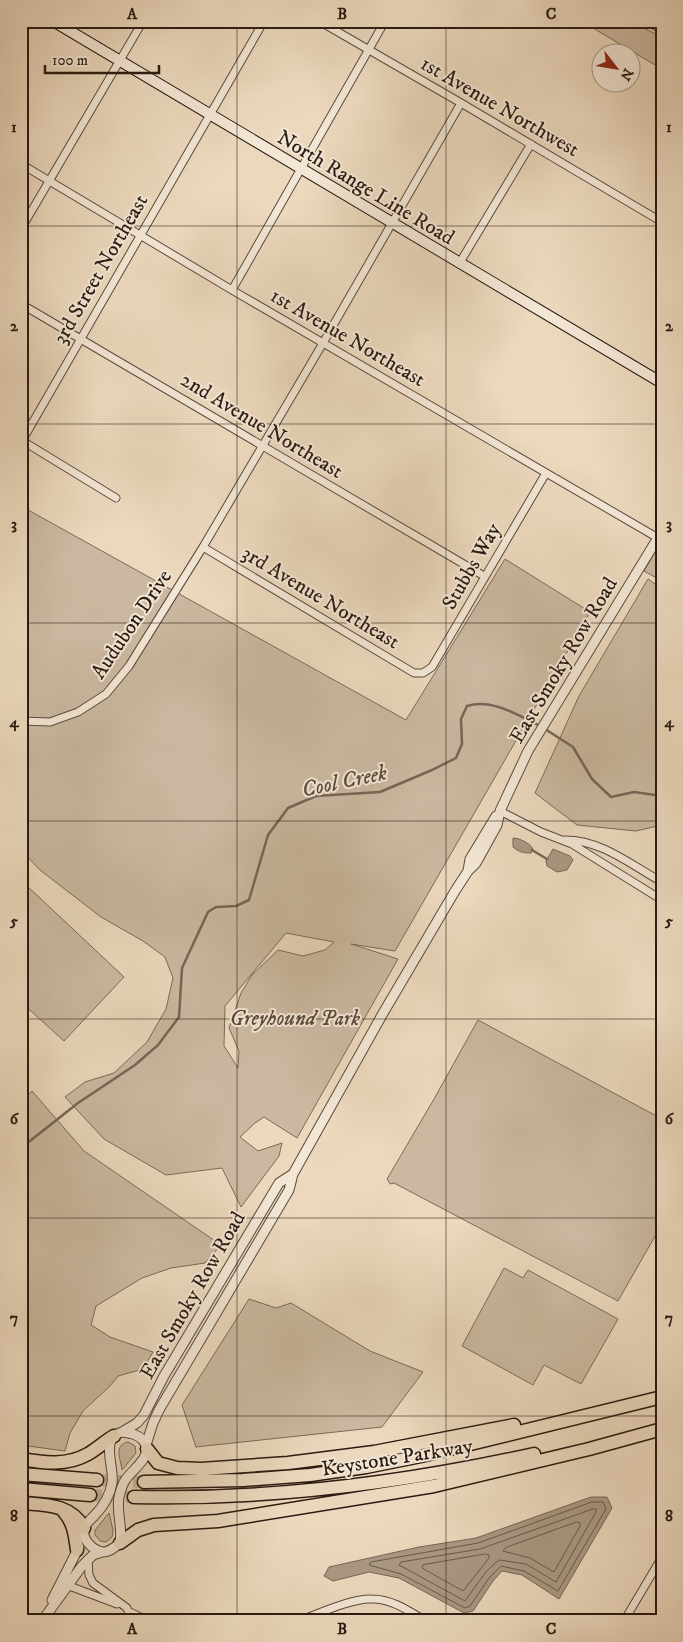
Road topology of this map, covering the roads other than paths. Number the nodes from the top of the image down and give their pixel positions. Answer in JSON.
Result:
{"nodes":[{"id":1,"x":53,"y":21,"type":"edge"},
{"id":2,"x":143,"y":21,"type":"edge"},
{"id":3,"x":264,"y":21,"type":"edge"},
{"id":4,"x":319,"y":21,"type":"edge"},
{"id":5,"x":386,"y":21,"type":"edge"},
{"id":6,"x":369,"y":50,"type":"junction"},
{"id":7,"x":120,"y":61,"type":"junction"},
{"id":8,"x":461,"y":103,"type":"junction"},
{"id":9,"x":210,"y":116,"type":"junction"},
{"id":10,"x":530,"y":144,"type":"junction"},
{"id":11,"x":21,"y":164,"type":"edge"},
{"id":12,"x":300,"y":170,"type":"junction"},
{"id":13,"x":49,"y":181,"type":"junction"},
{"id":14,"x":661,"y":221,"type":"edge"},
{"id":15,"x":392,"y":224,"type":"junction"},
{"id":16,"x":21,"y":228,"type":"edge"},
{"id":17,"x":141,"y":235,"type":"junction"},
{"id":18,"x":459,"y":264,"type":"junction"},
{"id":19,"x":232,"y":290,"type":"junction"},
{"id":20,"x":21,"y":304,"type":"edge"},
{"id":21,"x":81,"y":338,"type":"junction"},
{"id":22,"x":323,"y":343,"type":"junction"},
{"id":23,"x":662,"y":383,"type":"edge"},
{"id":24,"x":22,"y":441,"type":"edge"},
{"id":25,"x":262,"y":446,"type":"junction"},
{"id":26,"x":546,"y":473,"type":"junction"},
{"id":27,"x":116,"y":498,"type":"dead end"},
{"id":28,"x":660,"y":535,"type":"edge"},
{"id":29,"x":203,"y":547,"type":"junction"},
{"id":30,"x":484,"y":576,"type":"junction"},
{"id":31,"x":423,"y":673,"type":"joint"},
{"id":32,"x":21,"y":721,"type":"edge"},
{"id":33,"x":500,"y":811,"type":"junction"},
{"id":34,"x":563,"y":840,"type":"junction"},
{"id":35,"x":662,"y":882,"type":"edge"},
{"id":36,"x":662,"y":900,"type":"edge"},
{"id":37,"x":292,"y":1174,"type":"junction"},
{"id":38,"x":662,"y":1397,"type":"edge"},
{"id":39,"x":624,"y":1406,"type":"junction"},
{"id":40,"x":662,"y":1424,"type":"edge"},
{"id":41,"x":662,"y":1429,"type":"edge"},
{"id":42,"x":118,"y":1434,"type":"junction"},
{"id":43,"x":147,"y":1447,"type":"junction"},
{"id":44,"x":21,"y":1459,"type":"edge"},
{"id":45,"x":21,"y":1474,"type":"edge"},
{"id":46,"x":98,"y":1480,"type":"tunnel mouth"},
{"id":47,"x":144,"y":1482,"type":"tunnel mouth"},
{"id":48,"x":21,"y":1489,"type":"edge"},
{"id":49,"x":90,"y":1495,"type":"tunnel mouth"},
{"id":50,"x":134,"y":1497,"type":"tunnel mouth"},
{"id":51,"x":21,"y":1503,"type":"edge"},
{"id":52,"x":59,"y":1507,"type":"junction"},
{"id":53,"x":84,"y":1532,"type":"junction"},
{"id":54,"x":120,"y":1543,"type":"junction"},
{"id":55,"x":78,"y":1550,"type":"junction"},
{"id":56,"x":102,"y":1552,"type":"junction"},
{"id":57,"x":662,"y":1557,"type":"edge"},
{"id":58,"x":88,"y":1559,"type":"junction"},
{"id":59,"x":67,"y":1586,"type":"junction"},
{"id":60,"x":127,"y":1608,"type":"junction"},
{"id":61,"x":42,"y":1621,"type":"edge"},
{"id":62,"x":148,"y":1621,"type":"edge"},
{"id":63,"x":298,"y":1621,"type":"edge"},
{"id":64,"x":426,"y":1621,"type":"edge"},
{"id":65,"x":624,"y":1621,"type":"edge"}],
"edges":[{"from":1,"to":7,"type":"main road","name":"North Range Line Road"},
{"from":2,"to":7,"type":"street"},
{"from":3,"to":9,"type":"street","name":"3rd Street Northeast"},
{"from":4,"to":6,"type":"street","name":"1st Avenue Northwest"},
{"from":5,"to":6,"type":"street"},
{"from":6,"to":8,"type":"street","name":"1st Avenue Northwest"},
{"from":6,"to":12,"type":"street"},
{"from":7,"to":9,"type":"main road","name":"North Range Line Road"},
{"from":7,"to":13,"type":"street"},
{"from":8,"to":10,"type":"street","name":"1st Avenue Northwest"},
{"from":8,"to":15,"type":"street","name":"Audubon Drive"},
{"from":9,"to":12,"type":"main road","name":"North Range Line Road"},
{"from":9,"to":17,"type":"street","name":"3rd Street Northeast"},
{"from":10,"to":14,"type":"street","name":"1st Avenue Northwest"},
{"from":10,"to":18,"type":"street"},
{"from":11,"to":13,"type":"street","name":"1st Avenue Northeast"},
{"from":12,"to":15,"type":"main road","name":"North Range Line Road"},
{"from":12,"to":19,"type":"street"},
{"from":13,"to":16,"type":"street"},
{"from":13,"to":17,"type":"street","name":"1st Avenue Northeast"},
{"from":15,"to":18,"type":"main road","name":"North Range Line Road"},
{"from":15,"to":22,"type":"street","name":"Audubon Drive"},
{"from":17,"to":19,"type":"street","name":"1st Avenue Northeast"},
{"from":17,"to":21,"type":"street","name":"3rd Street Northeast"},
{"from":18,"to":23,"type":"main road","name":"North Range Line Road"},
{"from":19,"to":22,"type":"street","name":"1st Avenue Northeast"},
{"from":20,"to":21,"type":"street","name":"2nd Avenue Northeast"},
{"from":21,"to":24,"type":"street","name":"3rd Street Northeast"},
{"from":21,"to":25,"type":"street","name":"2nd Avenue Northeast"},
{"from":22,"to":25,"type":"street","name":"Audubon Drive"},
{"from":22,"to":26,"type":"street","name":"1st Avenue Northeast"},
{"from":24,"to":27,"type":"street"},
{"from":25,"to":29,"type":"street","name":"Audubon Drive"},
{"from":25,"to":30,"type":"street","name":"2nd Avenue Northeast"},
{"from":26,"to":28,"type":"street","name":"1st Avenue Northeast"},
{"from":26,"to":30,"type":"street","name":"Stubbs Way"},
{"from":28,"to":33,"type":"street","name":"East Smoky Row Road"},
{"from":29,"to":31,"type":"street","name":"3rd Avenue Northeast"},
{"from":29,"to":32,"type":"street","name":"Audubon Drive"},
{"from":30,"to":31,"type":"street","name":"Stubbs Way"},
{"from":33,"to":34,"type":"street"},
{"from":33,"to":37,"type":"street","name":"East Smoky Row Road"},
{"from":34,"to":35,"type":"street"},
{"from":34,"to":36,"type":"street"},
{"from":37,"to":42,"type":"street","name":"East Smoky Row Road"},
{"from":37,"to":43,"type":"street","name":"East Smoky Row Road"},
{"from":38,"to":39,"type":"highway","name":"Keystone Parkway"},
{"from":39,"to":43,"type":"highway"},
{"from":39,"to":47,"type":"highway","name":"Keystone Parkway"},
{"from":40,"to":50,"type":"highway","name":"Keystone Parkway"},
{"from":41,"to":54,"type":"highway"},
{"from":42,"to":43,"type":"street"},
{"from":42,"to":44,"type":"highway"},
{"from":42,"to":53,"type":"street"},
{"from":43,"to":54,"type":"street","name":"East Smoky Row Road"},
{"from":45,"to":46,"type":"highway"},
{"from":48,"to":49,"type":"highway"},
{"from":51,"to":52,"type":"highway"},
{"from":52,"to":53,"type":"highway"},
{"from":52,"to":55,"type":"highway"},
{"from":53,"to":55,"type":"street"},
{"from":53,"to":56,"type":"street"},
{"from":54,"to":56,"type":"street"},
{"from":55,"to":59,"type":"street"},
{"from":56,"to":58,"type":"street"},
{"from":57,"to":65,"type":"street"},
{"from":58,"to":59,"type":"street"},
{"from":58,"to":60,"type":"street"},
{"from":59,"to":60,"type":"street"},
{"from":59,"to":61,"type":"street"},
{"from":60,"to":62,"type":"street"},
{"from":63,"to":64,"type":"street"}]}
